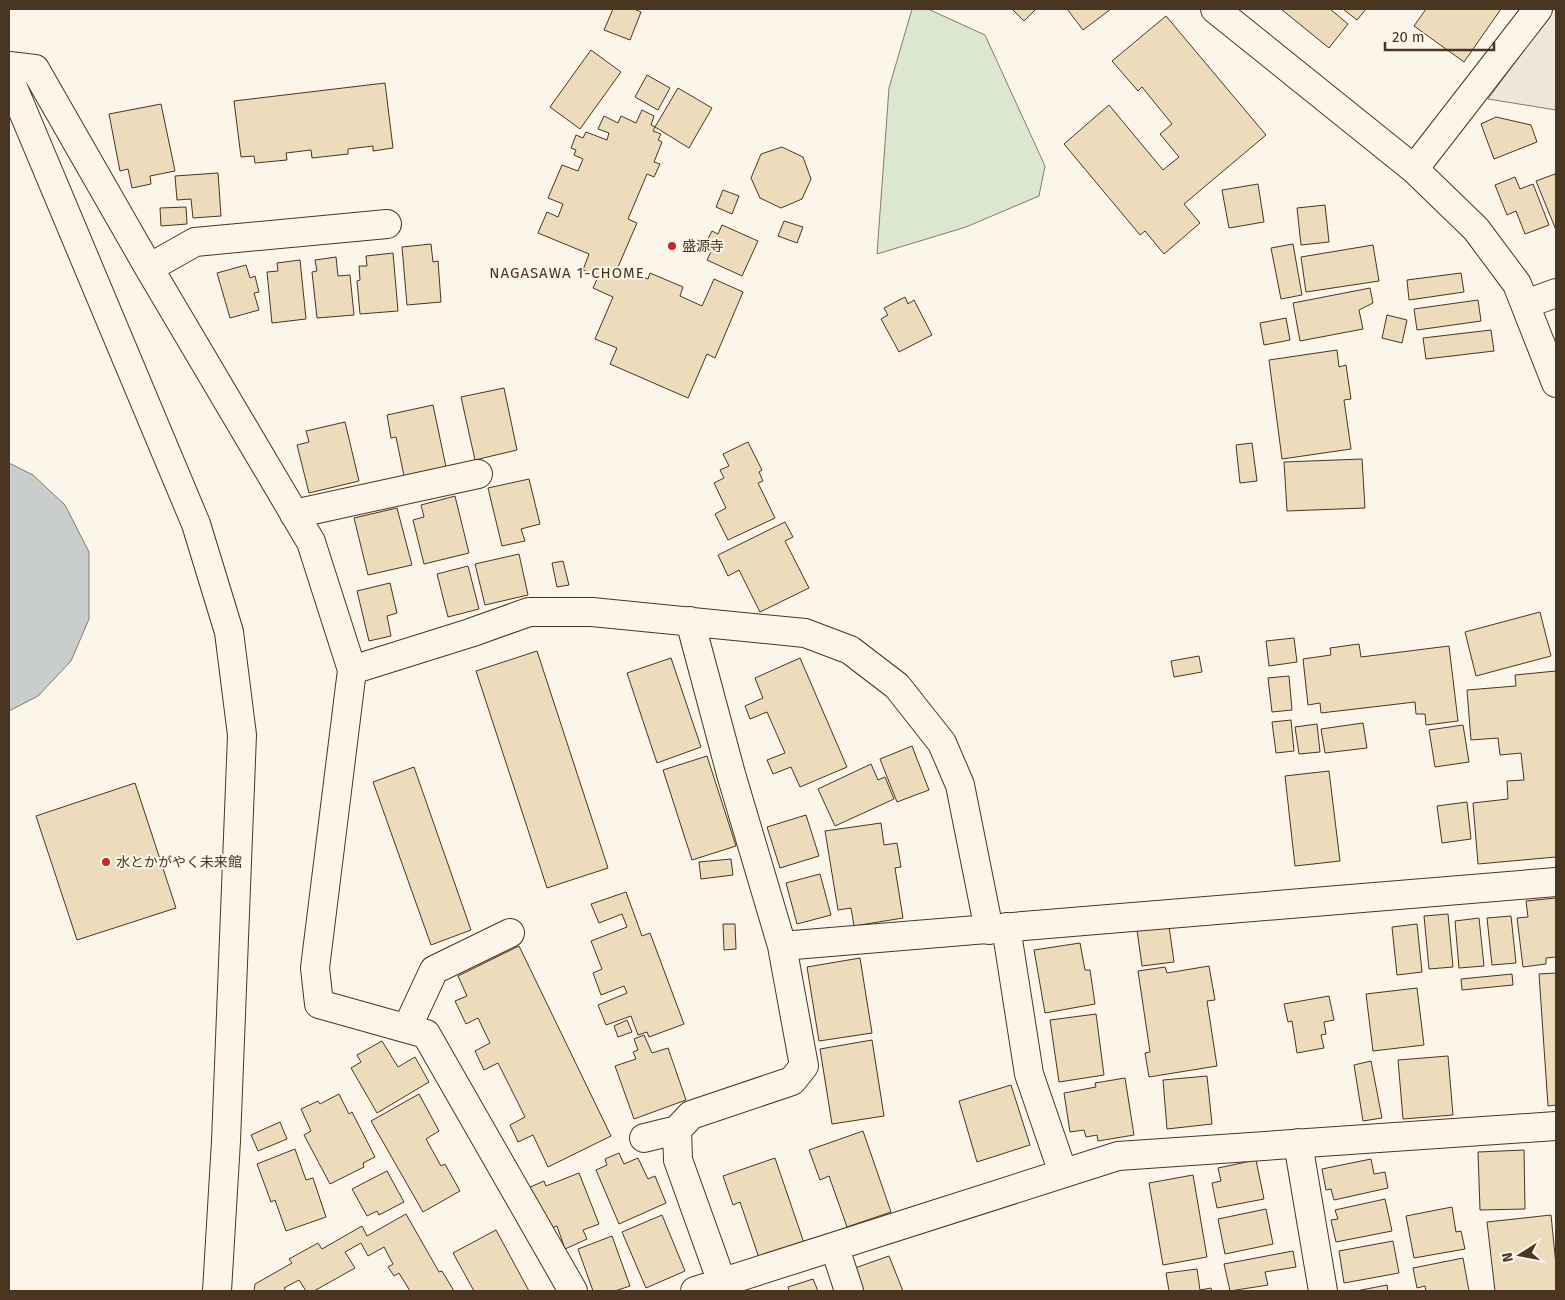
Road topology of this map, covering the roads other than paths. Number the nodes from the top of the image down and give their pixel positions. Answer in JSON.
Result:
{"nodes":[{"id":1,"x":1215,"y":9,"type":"edge"},
{"id":2,"x":1538,"y":9,"type":"edge"},
{"id":3,"x":9,"y":66,"type":"edge"},
{"id":4,"x":9,"y":78,"type":"edge"},
{"id":5,"x":1414,"y":169,"type":"junction"},
{"id":6,"x":388,"y":224,"type":"dead end"},
{"id":7,"x":149,"y":268,"type":"junction"},
{"id":8,"x":1556,"y":293,"type":"edge"},
{"id":9,"x":1526,"y":304,"type":"junction"},
{"id":10,"x":1556,"y":383,"type":"edge"},
{"id":11,"x":478,"y":474,"type":"dead end"},
{"id":12,"x":294,"y":514,"type":"junction"},
{"id":13,"x":690,"y":622,"type":"junction"},
{"id":14,"x":352,"y":670,"type":"junction"},
{"id":15,"x":1556,"y":882,"type":"edge"},
{"id":16,"x":997,"y":928,"type":"junction"},
{"id":17,"x":510,"y":933,"type":"dead end"},
{"id":18,"x":782,"y":946,"type":"junction"},
{"id":19,"x":407,"y":1028,"type":"junction"},
{"id":20,"x":1556,"y":1126,"type":"edge"},
{"id":21,"x":677,"y":1130,"type":"junction"},
{"id":22,"x":644,"y":1138,"type":"dead end"},
{"id":23,"x":1298,"y":1143,"type":"junction"},
{"id":24,"x":1063,"y":1173,"type":"junction"},
{"id":25,"x":835,"y":1248,"type":"junction"},
{"id":26,"x":723,"y":1287,"type":"edge"},
{"id":27,"x":218,"y":1291,"type":"edge"},
{"id":28,"x":573,"y":1291,"type":"edge"},
{"id":29,"x":695,"y":1291,"type":"edge"},
{"id":30,"x":849,"y":1291,"type":"edge"},
{"id":31,"x":1324,"y":1291,"type":"edge"}],
"edges":[{"from":1,"to":5,"type":"street"},
{"from":2,"to":5,"type":"street"},
{"from":3,"to":7,"type":"street"},
{"from":4,"to":27,"type":"street"},
{"from":5,"to":9,"type":"street"},
{"from":6,"to":7,"type":"street"},
{"from":7,"to":12,"type":"street"},
{"from":8,"to":9,"type":"street"},
{"from":9,"to":10,"type":"street"},
{"from":11,"to":12,"type":"street"},
{"from":12,"to":14,"type":"street"},
{"from":13,"to":14,"type":"street"},
{"from":13,"to":16,"type":"street"},
{"from":13,"to":18,"type":"street"},
{"from":14,"to":19,"type":"street"},
{"from":15,"to":16,"type":"street"},
{"from":16,"to":18,"type":"street"},
{"from":16,"to":24,"type":"street"},
{"from":17,"to":19,"type":"street"},
{"from":18,"to":21,"type":"street"},
{"from":19,"to":28,"type":"street"},
{"from":20,"to":23,"type":"street"},
{"from":21,"to":22,"type":"street"},
{"from":21,"to":26,"type":"street"},
{"from":23,"to":24,"type":"street"},
{"from":23,"to":31,"type":"street"},
{"from":24,"to":25,"type":"street"},
{"from":25,"to":26,"type":"street"},
{"from":25,"to":30,"type":"street"},
{"from":26,"to":29,"type":"street"}]}
